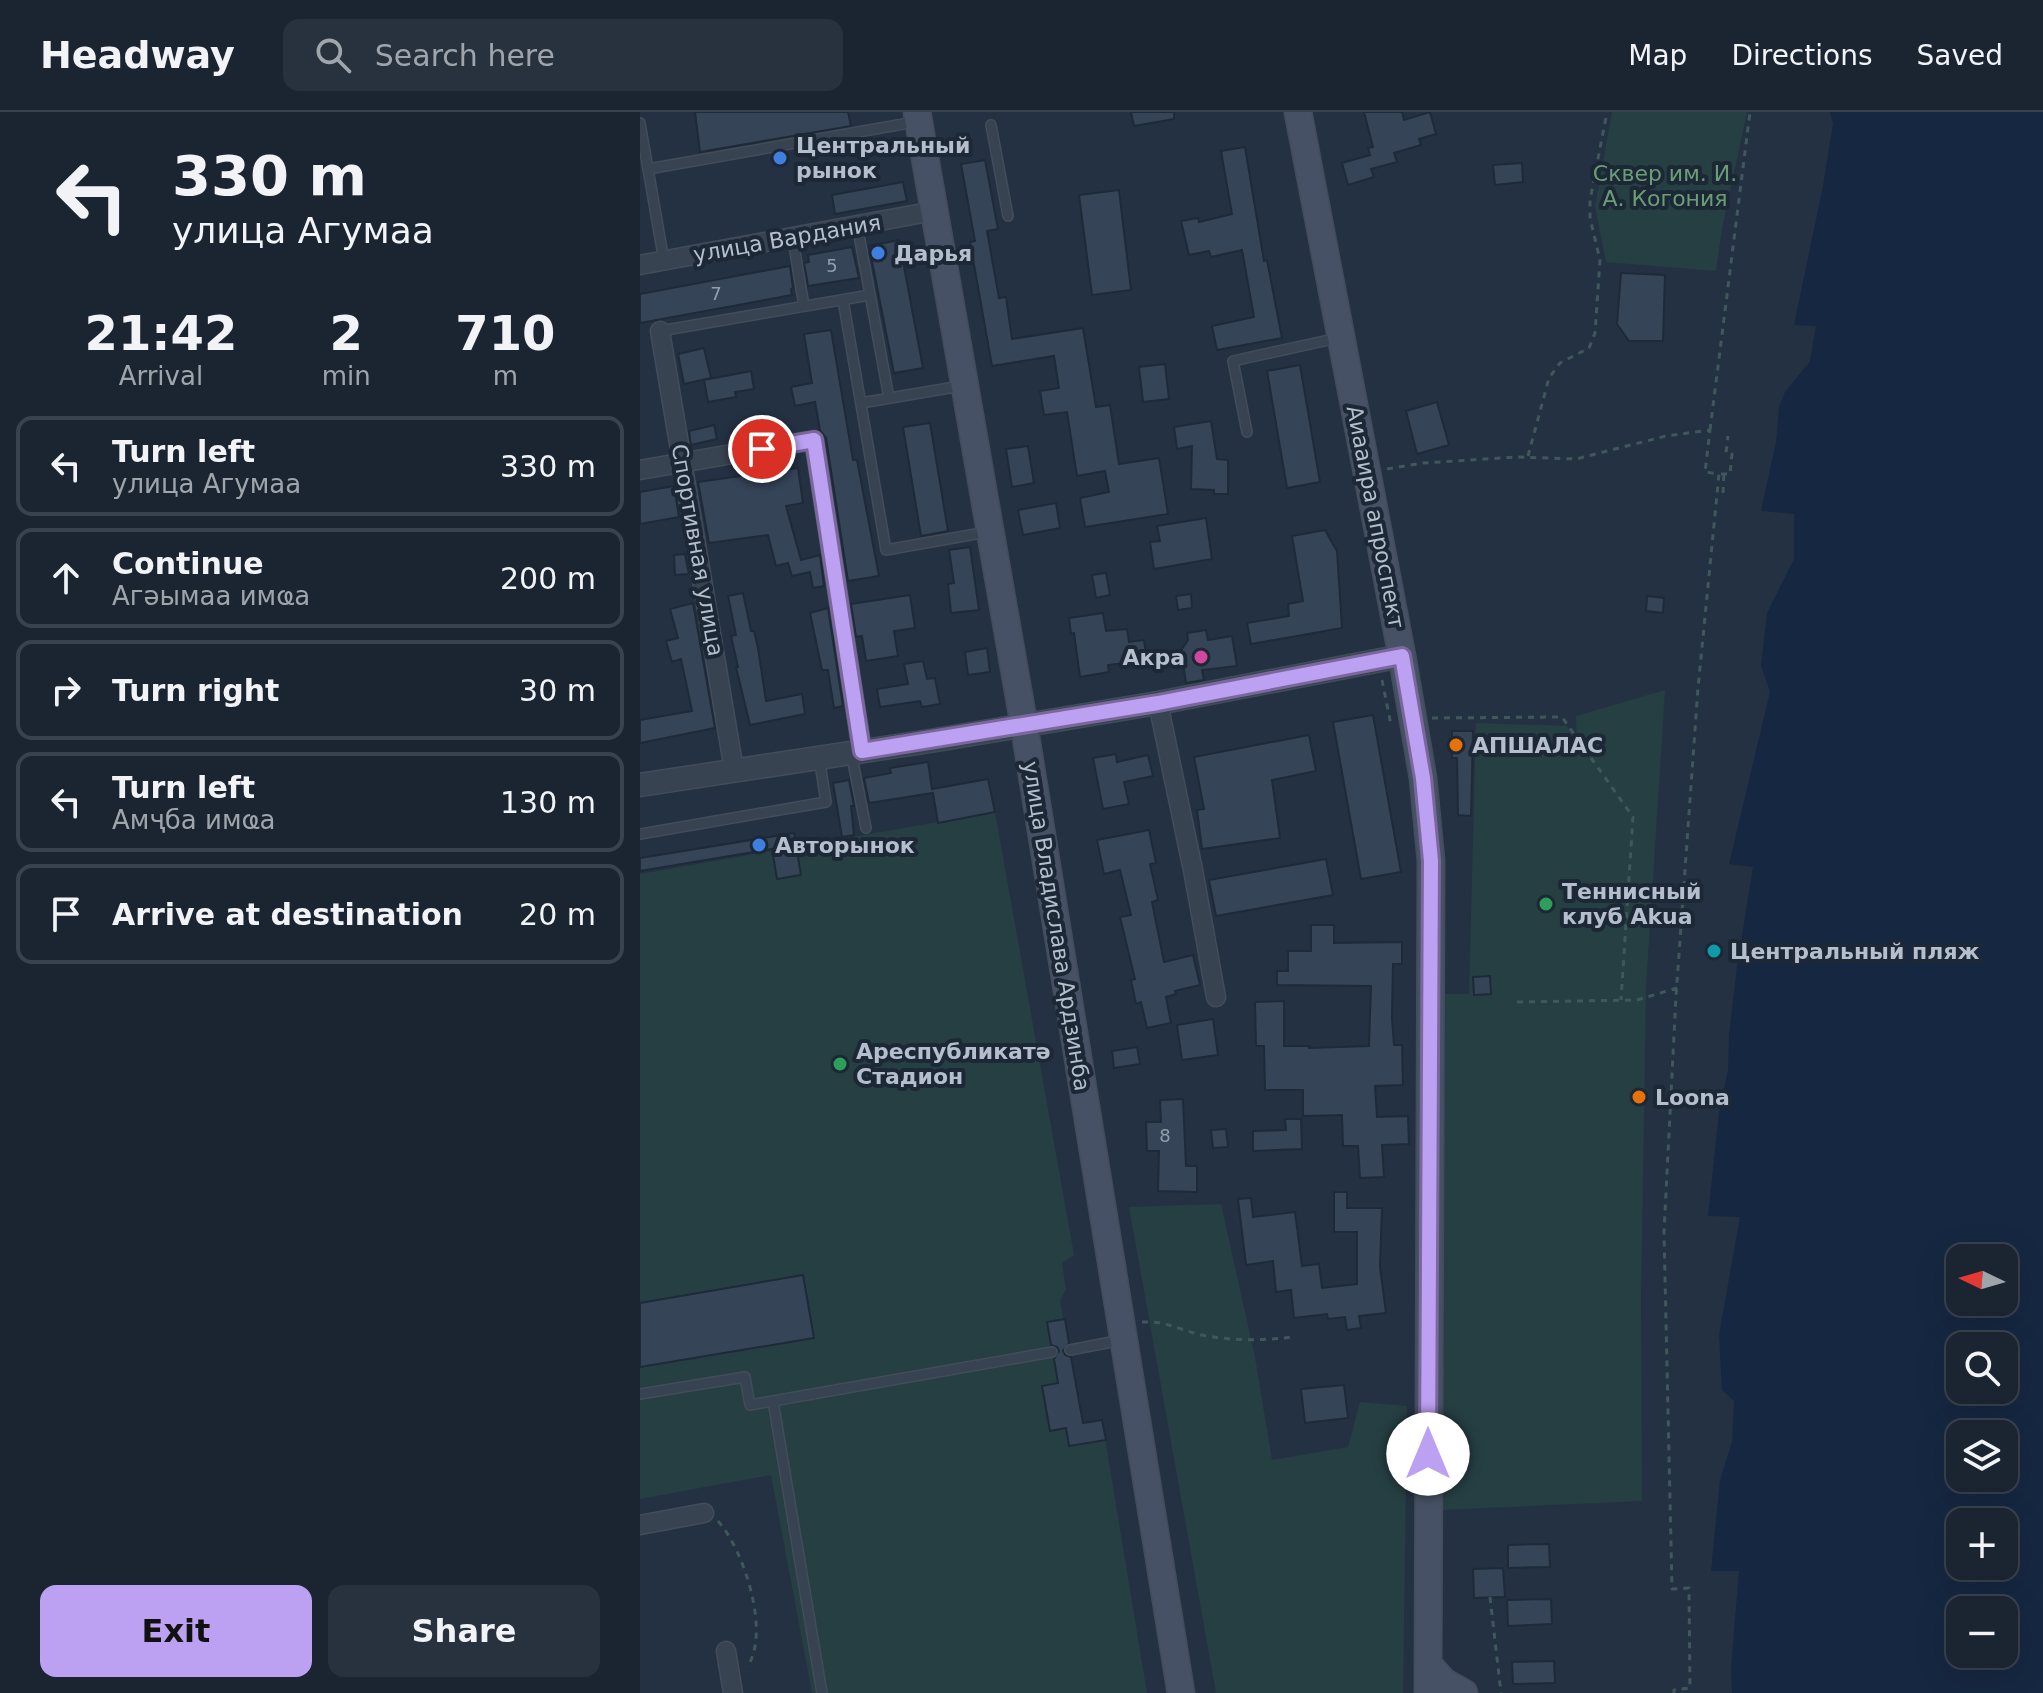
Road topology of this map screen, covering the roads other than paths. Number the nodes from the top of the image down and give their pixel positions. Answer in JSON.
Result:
{"nodes":[{"id":1,"x":1298,"y":112,"type":"edge"},
{"id":2,"x":918,"y":117,"type":"edge"},
{"id":3,"x":640,"y":123,"type":"edge"},
{"id":4,"x":991,"y":125,"type":"dead end"},
{"id":5,"x":648,"y":169,"type":"junction"},
{"id":6,"x":934,"y":211,"type":"junction"},
{"id":7,"x":1008,"y":216,"type":"dead end"},
{"id":8,"x":859,"y":235,"type":"dead end"},
{"id":9,"x":794,"y":246,"type":"dead end"},
{"id":10,"x":664,"y":261,"type":"junction"},
{"id":11,"x":640,"y":265,"type":"edge"},
{"id":12,"x":870,"y":295,"type":"junction"},
{"id":13,"x":843,"y":300,"type":"junction"},
{"id":14,"x":804,"y":306,"type":"junction"},
{"id":15,"x":660,"y":331,"type":"joint"},
{"id":16,"x":1342,"y":338,"type":"junction"},
{"id":17,"x":965,"y":386,"type":"junction"},
{"id":18,"x":889,"y":398,"type":"junction"},
{"id":19,"x":861,"y":403,"type":"junction"},
{"id":20,"x":1247,"y":432,"type":"dead end"},
{"id":21,"x":683,"y":463,"type":"junction"},
{"id":22,"x":640,"y":470,"type":"edge"},
{"id":23,"x":990,"y":532,"type":"junction"},
{"id":24,"x":1390,"y":658,"type":"junction"},
{"id":25,"x":1158,"y":703,"type":"junction"},
{"id":26,"x":1024,"y":725,"type":"junction"},
{"id":27,"x":856,"y":752,"type":"junction"},
{"id":28,"x":819,"y":757,"type":"junction"},
{"id":29,"x":734,"y":770,"type":"junction"},
{"id":30,"x":640,"y":785,"type":"edge"},
{"id":31,"x":866,"y":828,"type":"dead end"},
{"id":32,"x":640,"y":834,"type":"edge"},
{"id":33,"x":1216,"y":997,"type":"dead end"},
{"id":34,"x":1124,"y":1332,"type":"junction"},
{"id":35,"x":1070,"y":1350,"type":"dead end"},
{"id":36,"x":1052,"y":1352,"type":"dead end"},
{"id":37,"x":640,"y":1394,"type":"edge"},
{"id":38,"x":773,"y":1401,"type":"junction"},
{"id":39,"x":704,"y":1513,"type":"road end"},
{"id":40,"x":640,"y":1525,"type":"edge"},
{"id":41,"x":726,"y":1651,"type":"dead end"},
{"id":42,"x":1428,"y":1664,"type":"junction"},
{"id":43,"x":732,"y":1685,"type":"edge"},
{"id":44,"x":822,"y":1693,"type":"edge"},
{"id":45,"x":1181,"y":1693,"type":"edge"},
{"id":46,"x":1428,"y":1693,"type":"edge"},
{"id":47,"x":1464,"y":1693,"type":"edge"}],
"edges":[{"from":1,"to":16,"type":"main road","name":"Аиааира апроспект"},
{"from":2,"to":5,"type":"lane"},
{"from":2,"to":6,"type":"main road","name":"улица Владислава Ардзинба"},
{"from":3,"to":5,"type":"lane"},
{"from":4,"to":7,"type":"lane"},
{"from":5,"to":10,"type":"lane"},
{"from":6,"to":10,"type":"street","name":"улица Вардания"},
{"from":6,"to":17,"type":"main road","name":"улица Владислава Ардзинба"},
{"from":8,"to":12,"type":"lane"},
{"from":9,"to":14,"type":"lane"},
{"from":10,"to":11,"type":"street","name":"улица Вардания"},
{"from":12,"to":13,"type":"lane"},
{"from":12,"to":18,"type":"lane"},
{"from":13,"to":14,"type":"lane"},
{"from":13,"to":19,"type":"lane"},
{"from":14,"to":15,"type":"lane"},
{"from":15,"to":21,"type":"street","name":"Спортивная улица"},
{"from":16,"to":20,"type":"lane"},
{"from":16,"to":24,"type":"main road","name":"Аиааира апроспект"},
{"from":17,"to":18,"type":"lane"},
{"from":17,"to":23,"type":"main road","name":"улица Владислава Ардзинба"},
{"from":18,"to":19,"type":"lane"},
{"from":19,"to":23,"type":"lane"},
{"from":21,"to":22,"type":"street"},
{"from":21,"to":27,"type":"street"},
{"from":21,"to":29,"type":"street","name":"Спортивная улица"},
{"from":23,"to":26,"type":"main road","name":"улица Владислава Ардзинба"},
{"from":24,"to":25,"type":"street"},
{"from":24,"to":42,"type":"main road","name":"Аиааира апроспект"},
{"from":25,"to":26,"type":"street"},
{"from":25,"to":33,"type":"street"},
{"from":26,"to":27,"type":"street"},
{"from":26,"to":34,"type":"main road","name":"улица Владислава Ардзинба"},
{"from":27,"to":28,"type":"street"},
{"from":27,"to":31,"type":"lane"},
{"from":28,"to":29,"type":"street"},
{"from":28,"to":32,"type":"lane"},
{"from":29,"to":30,"type":"street"},
{"from":34,"to":35,"type":"lane"},
{"from":34,"to":45,"type":"main road","name":"улица Владислава Ардзинба"},
{"from":36,"to":38,"type":"lane"},
{"from":37,"to":38,"type":"lane"},
{"from":38,"to":44,"type":"lane"},
{"from":39,"to":40,"type":"street"},
{"from":41,"to":43,"type":"street"},
{"from":42,"to":46,"type":"main road","name":"Аиааира апроспект"},
{"from":42,"to":47,"type":"main road"}]}
